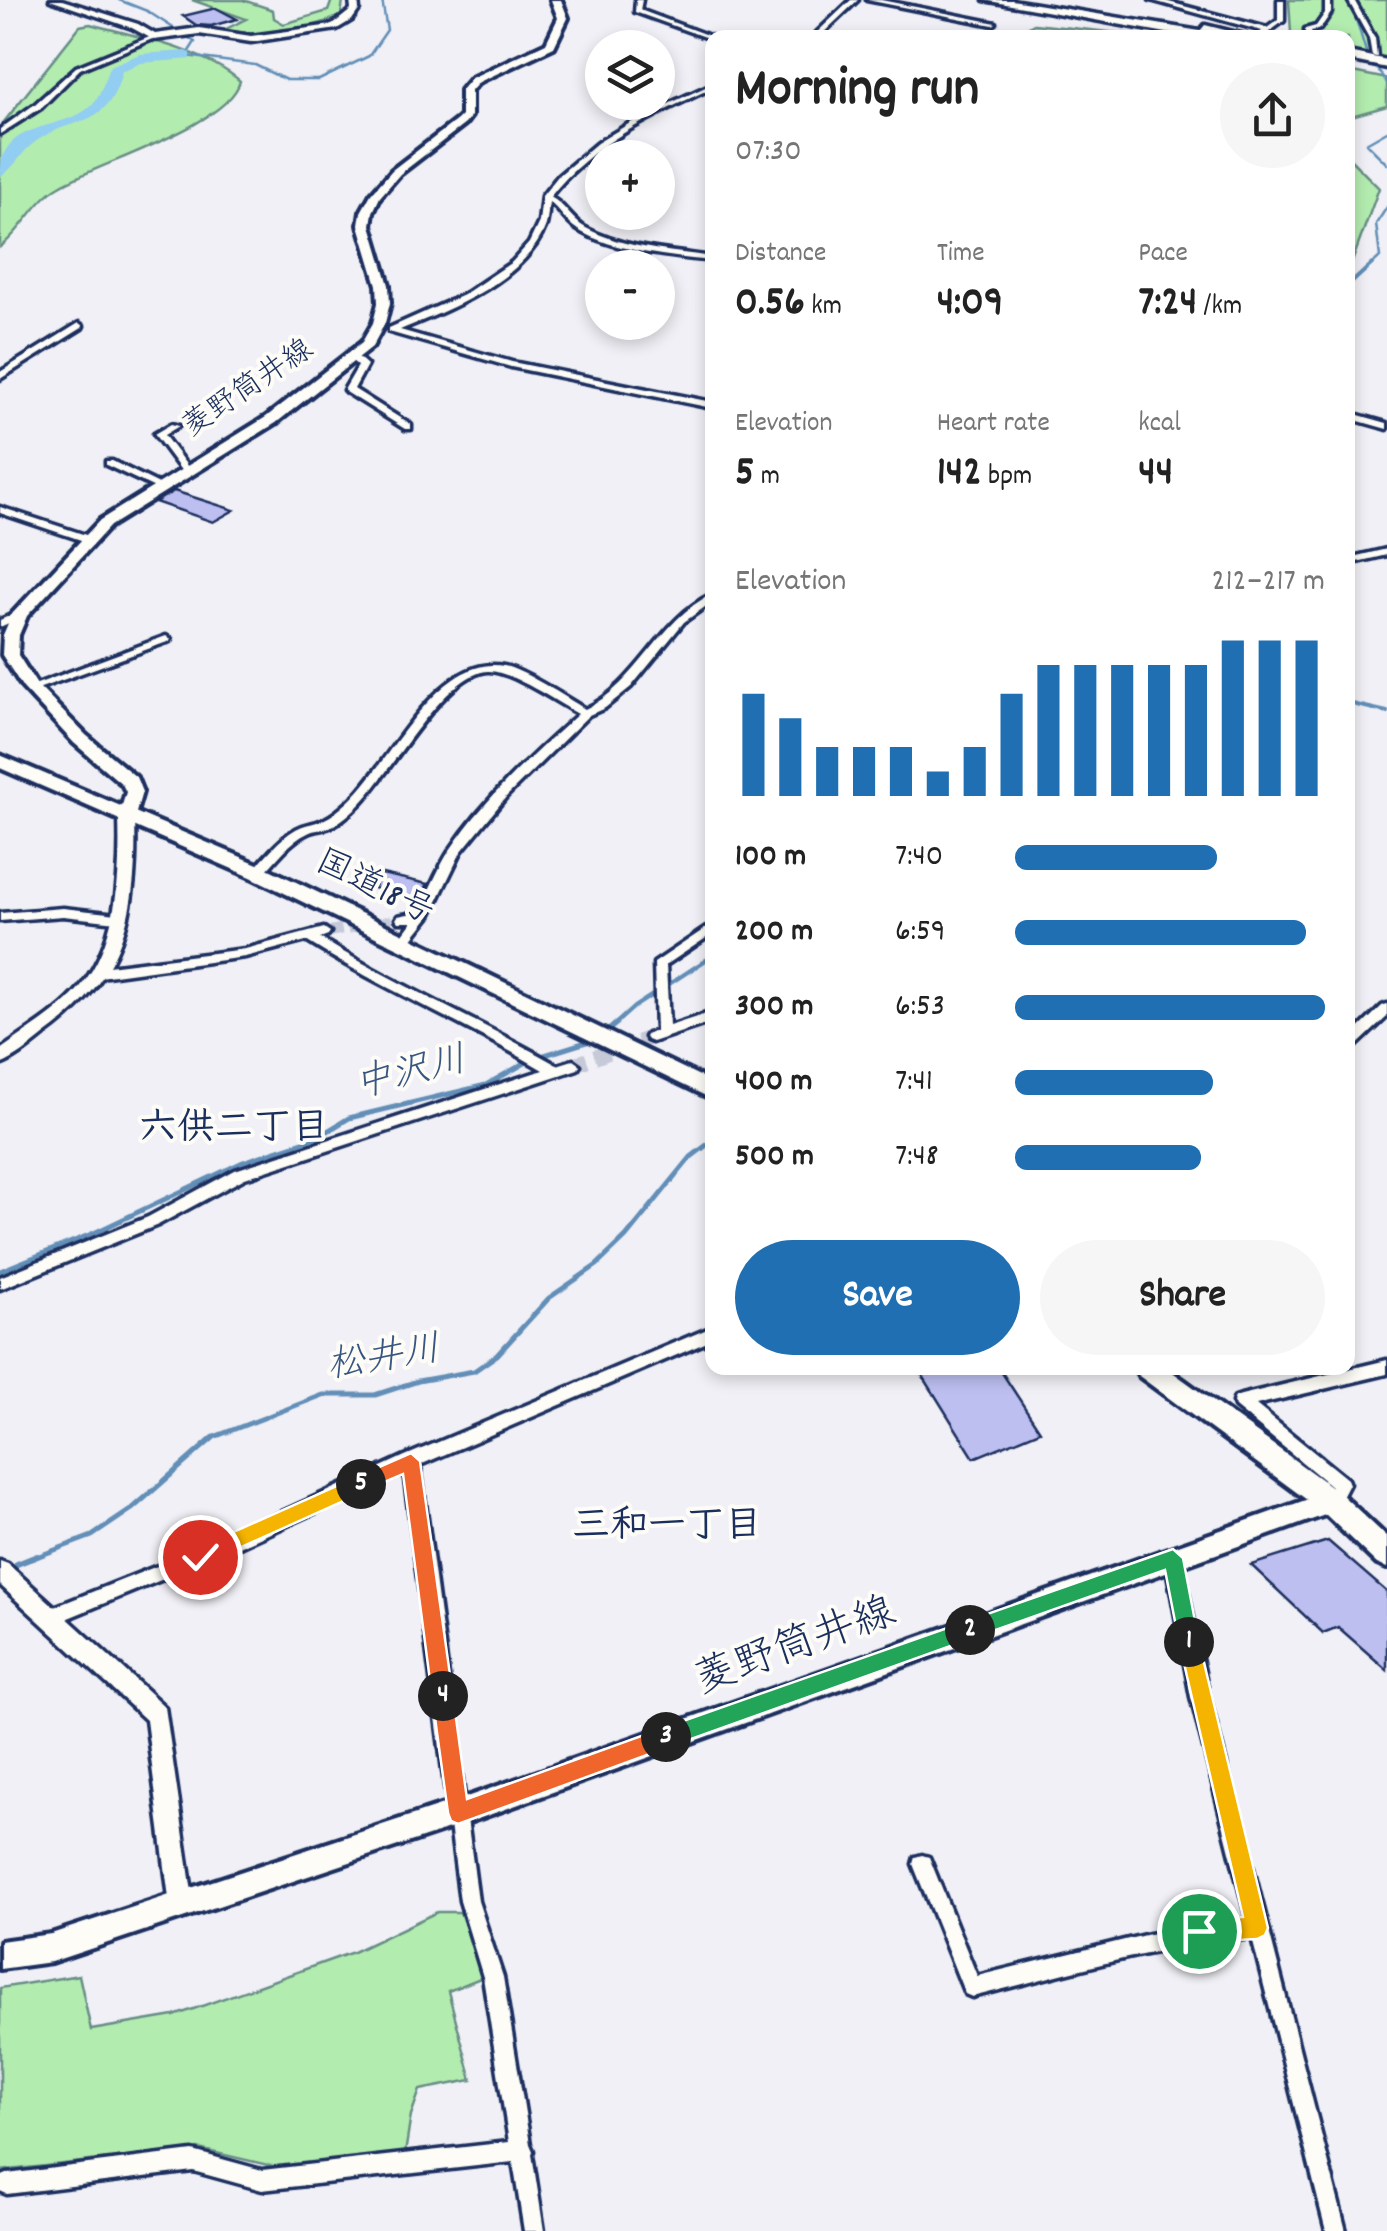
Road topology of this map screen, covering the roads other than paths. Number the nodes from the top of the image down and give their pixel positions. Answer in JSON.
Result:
{"nodes":[{"id":1,"x":54,"y":0,"type":"edge"},
{"id":2,"x":354,"y":0,"type":"edge"},
{"id":3,"x":556,"y":0,"type":"edge"},
{"id":4,"x":639,"y":0,"type":"edge"},
{"id":5,"x":854,"y":0,"type":"edge"},
{"id":6,"x":870,"y":0,"type":"edge"},
{"id":7,"x":990,"y":0,"type":"edge"},
{"id":8,"x":1027,"y":0,"type":"edge"},
{"id":9,"x":1153,"y":0,"type":"edge"},
{"id":10,"x":1281,"y":0,"type":"edge"},
{"id":11,"x":1328,"y":0,"type":"edge"},
{"id":12,"x":1351,"y":0,"type":"edge"},
{"id":13,"x":993,"y":23,"type":"dead end"},
{"id":14,"x":1264,"y":29,"type":"joint"},
{"id":15,"x":822,"y":30,"type":"edge"},
{"id":16,"x":1171,"y":30,"type":"edge"},
{"id":17,"x":1206,"y":30,"type":"edge"},
{"id":18,"x":1307,"y":30,"type":"edge"},
{"id":19,"x":705,"y":35,"type":"edge"},
{"id":20,"x":154,"y":37,"type":"junction"},
{"id":21,"x":1355,"y":60,"type":"edge"},
{"id":22,"x":1383,"y":63,"type":"edge"},
{"id":23,"x":705,"y":89,"type":"edge"},
{"id":24,"x":0,"y":132,"type":"edge"},
{"id":25,"x":545,"y":198,"type":"junction"},
{"id":26,"x":705,"y":259,"type":"edge"},
{"id":27,"x":79,"y":326,"type":"dead end"},
{"id":28,"x":385,"y":329,"type":"junction"},
{"id":29,"x":354,"y":358,"type":"junction"},
{"id":30,"x":0,"y":376,"type":"edge"},
{"id":31,"x":705,"y":404,"type":"edge"},
{"id":32,"x":1355,"y":417,"type":"edge"},
{"id":33,"x":174,"y":426,"type":"dead end"},
{"id":34,"x":1387,"y":426,"type":"edge"},
{"id":35,"x":408,"y":427,"type":"dead end"},
{"id":36,"x":109,"y":464,"type":"dead end"},
{"id":37,"x":186,"y":471,"type":"junction"},
{"id":38,"x":160,"y":486,"type":"junction"},
{"id":39,"x":0,"y":510,"type":"edge"},
{"id":40,"x":88,"y":539,"type":"junction"},
{"id":41,"x":1387,"y":552,"type":"edge"},
{"id":42,"x":1355,"y":559,"type":"edge"},
{"id":43,"x":705,"y":602,"type":"edge"},
{"id":44,"x":20,"y":614,"type":"junction"},
{"id":45,"x":0,"y":624,"type":"edge"},
{"id":46,"x":166,"y":639,"type":"dead end"},
{"id":47,"x":31,"y":688,"type":"junction"},
{"id":48,"x":585,"y":713,"type":"junction"},
{"id":49,"x":0,"y":760,"type":"edge"},
{"id":50,"x":128,"y":818,"type":"junction"},
{"id":51,"x":258,"y":872,"type":"junction"},
{"id":52,"x":424,"y":916,"type":"junction"},
{"id":53,"x":0,"y":917,"type":"edge"},
{"id":54,"x":117,"y":918,"type":"junction"},
{"id":55,"x":402,"y":919,"type":"tunnel mouth"},
{"id":56,"x":324,"y":932,"type":"tunnel mouth"},
{"id":57,"x":705,"y":933,"type":"edge"},
{"id":58,"x":306,"y":935,"type":"junction"},
{"id":59,"x":403,"y":942,"type":"junction"},
{"id":60,"x":100,"y":972,"type":"junction"},
{"id":61,"x":1387,"y":1009,"type":"edge"},
{"id":62,"x":705,"y":1019,"type":"edge"},
{"id":63,"x":1355,"y":1039,"type":"edge"},
{"id":64,"x":0,"y":1059,"type":"edge"},
{"id":65,"x":572,"y":1065,"type":"tunnel mouth"},
{"id":66,"x":548,"y":1066,"type":"junction"},
{"id":67,"x":705,"y":1088,"type":"edge"},
{"id":68,"x":0,"y":1283,"type":"edge"},
{"id":69,"x":705,"y":1337,"type":"edge"},
{"id":70,"x":1387,"y":1367,"type":"edge"},
{"id":71,"x":1158,"y":1375,"type":"edge"},
{"id":72,"x":1354,"y":1375,"type":"edge"},
{"id":73,"x":1355,"y":1375,"type":"edge"},
{"id":74,"x":411,"y":1461,"type":"junction"},
{"id":75,"x":1330,"y":1502,"type":"junction"},
{"id":76,"x":1387,"y":1555,"type":"edge"},
{"id":77,"x":1173,"y":1558,"type":"junction"},
{"id":78,"x":0,"y":1572,"type":"edge"},
{"id":79,"x":50,"y":1617,"type":"junction"},
{"id":80,"x":458,"y":1813,"type":"junction"},
{"id":81,"x":922,"y":1864,"type":"dead end"},
{"id":82,"x":182,"y":1906,"type":"junction"},
{"id":83,"x":1257,"y":1928,"type":"junction"},
{"id":84,"x":0,"y":1955,"type":"edge"},
{"id":85,"x":524,"y":2151,"type":"junction"},
{"id":86,"x":8,"y":2184,"type":"dead end"},
{"id":87,"x":534,"y":2231,"type":"edge"},
{"id":88,"x":1336,"y":2231,"type":"edge"}],
"edges":[{"from":1,"to":20,"type":"street"},
{"from":2,"to":20,"type":"street"},
{"from":3,"to":28,"type":"main road"},
{"from":4,"to":19,"type":"street"},
{"from":5,"to":15,"type":"street"},
{"from":6,"to":13,"type":"street"},
{"from":7,"to":16,"type":"highway"},
{"from":8,"to":17,"type":"highway"},
{"from":9,"to":14,"type":"street"},
{"from":10,"to":14,"type":"street"},
{"from":11,"to":18,"type":"street"},
{"from":12,"to":22,"type":"street"},
{"from":20,"to":24,"type":"street"},
{"from":21,"to":22,"type":"highway"},
{"from":23,"to":25,"type":"street"},
{"from":25,"to":26,"type":"street"},
{"from":25,"to":28,"type":"street"},
{"from":27,"to":30,"type":"street"},
{"from":28,"to":29,"type":"main road","name":"菱野筒井線"},
{"from":28,"to":31,"type":"street"},
{"from":29,"to":35,"type":"street"},
{"from":29,"to":37,"type":"main road","name":"菱野筒井線"},
{"from":32,"to":34,"type":"street"},
{"from":33,"to":37,"type":"street"},
{"from":36,"to":38,"type":"street"},
{"from":37,"to":38,"type":"main road","name":"菱野筒井線"},
{"from":38,"to":40,"type":"main road","name":"菱野筒井線"},
{"from":39,"to":40,"type":"street"},
{"from":40,"to":44,"type":"main road","name":"菱野筒井線"},
{"from":41,"to":42,"type":"street"},
{"from":43,"to":48,"type":"street"},
{"from":44,"to":45,"type":"street"},
{"from":44,"to":47,"type":"main road"},
{"from":46,"to":47,"type":"street"},
{"from":47,"to":50,"type":"main road"},
{"from":48,"to":51,"type":"street"},
{"from":48,"to":52,"type":"street"},
{"from":49,"to":50,"type":"highway","name":"国道18号"},
{"from":50,"to":51,"type":"highway","name":"国道18号"},
{"from":50,"to":54,"type":"street"},
{"from":51,"to":59,"type":"highway","name":"国道18号"},
{"from":52,"to":55,"type":"street"},
{"from":52,"to":59,"type":"street"},
{"from":53,"to":54,"type":"street"},
{"from":54,"to":60,"type":"street"},
{"from":56,"to":58,"type":"street"},
{"from":57,"to":62,"type":"street"},
{"from":58,"to":60,"type":"street"},
{"from":58,"to":66,"type":"street"},
{"from":59,"to":67,"type":"highway","name":"国道18号"},
{"from":60,"to":64,"type":"street"},
{"from":61,"to":63,"type":"street"},
{"from":65,"to":66,"type":"street"},
{"from":66,"to":68,"type":"street"},
{"from":69,"to":74,"type":"street"},
{"from":70,"to":73,"type":"street"},
{"from":71,"to":75,"type":"highway"},
{"from":72,"to":75,"type":"street"},
{"from":74,"to":79,"type":"street"},
{"from":74,"to":80,"type":"street"},
{"from":75,"to":76,"type":"highway"},
{"from":75,"to":77,"type":"main road","name":"菱野筒井線"},
{"from":77,"to":80,"type":"main road","name":"菱野筒井線"},
{"from":77,"to":83,"type":"street"},
{"from":78,"to":79,"type":"street"},
{"from":79,"to":82,"type":"street"},
{"from":80,"to":82,"type":"main road","name":"菱野筒井線"},
{"from":80,"to":85,"type":"street"},
{"from":81,"to":83,"type":"street"},
{"from":82,"to":84,"type":"main road","name":"菱野筒井線"},
{"from":83,"to":88,"type":"street"},
{"from":85,"to":86,"type":"street"},
{"from":85,"to":87,"type":"street"}]}
